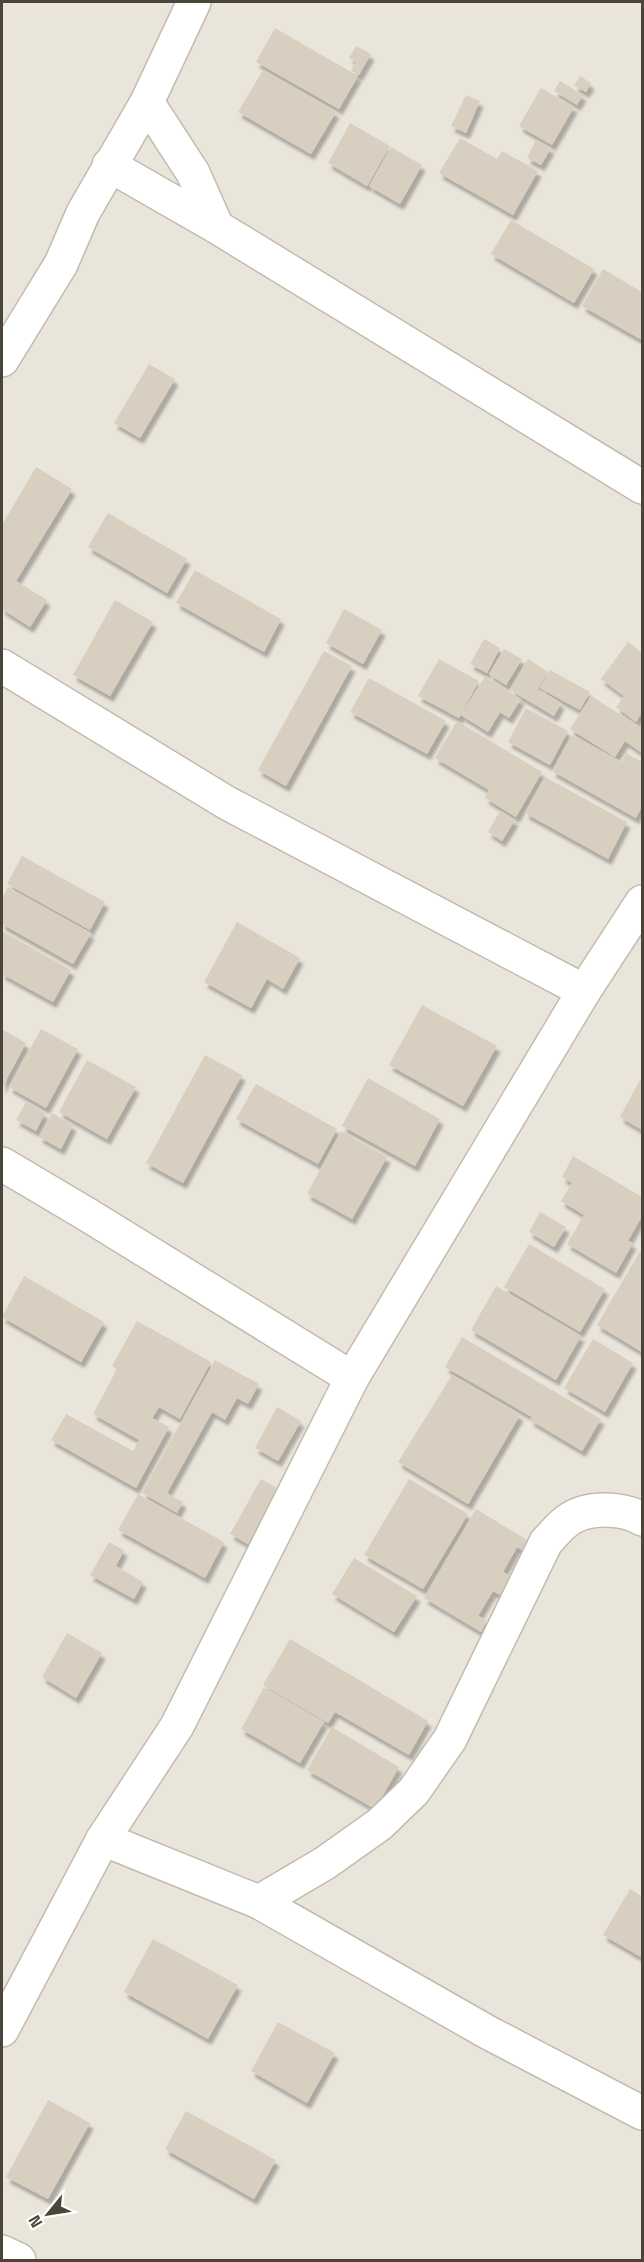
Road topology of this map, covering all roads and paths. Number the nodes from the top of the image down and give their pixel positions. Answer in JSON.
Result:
{"nodes":[{"id":1,"x":194,"y":2,"type":"edge"},
{"id":2,"x":147,"y":102,"type":"junction"},
{"id":3,"x":109,"y":165,"type":"junction"},
{"id":4,"x":217,"y":227,"type":"junction"},
{"id":5,"x":2,"y":360,"type":"edge"},
{"id":6,"x":642,"y":487,"type":"edge"},
{"id":7,"x":2,"y":666,"type":"edge"},
{"id":8,"x":642,"y":902,"type":"edge"},
{"id":9,"x":584,"y":991,"type":"junction"},
{"id":10,"x":2,"y":1164,"type":"edge"},
{"id":11,"x":352,"y":1378,"type":"junction"},
{"id":12,"x":642,"y":1519,"type":"edge"},
{"id":13,"x":103,"y":1839,"type":"junction"},
{"id":14,"x":259,"y":1902,"type":"junction"},
{"id":15,"x":2,"y":2030,"type":"edge"},
{"id":16,"x":642,"y":2113,"type":"edge"},
{"id":17,"x":2,"y":2252,"type":"edge"},
{"id":18,"x":19,"y":2260,"type":"edge"}],
"edges":[{"from":1,"to":2,"type":"street"},
{"from":2,"to":3,"type":"street"},
{"from":2,"to":4,"type":"street"},
{"from":3,"to":4,"type":"street"},
{"from":3,"to":5,"type":"street"},
{"from":4,"to":6,"type":"street"},
{"from":7,"to":9,"type":"street"},
{"from":8,"to":9,"type":"street"},
{"from":9,"to":11,"type":"street"},
{"from":10,"to":11,"type":"street"},
{"from":11,"to":13,"type":"street"},
{"from":12,"to":14,"type":"street"},
{"from":13,"to":14,"type":"street"},
{"from":13,"to":15,"type":"street"},
{"from":14,"to":16,"type":"street"},
{"from":17,"to":18,"type":"street"}]}
